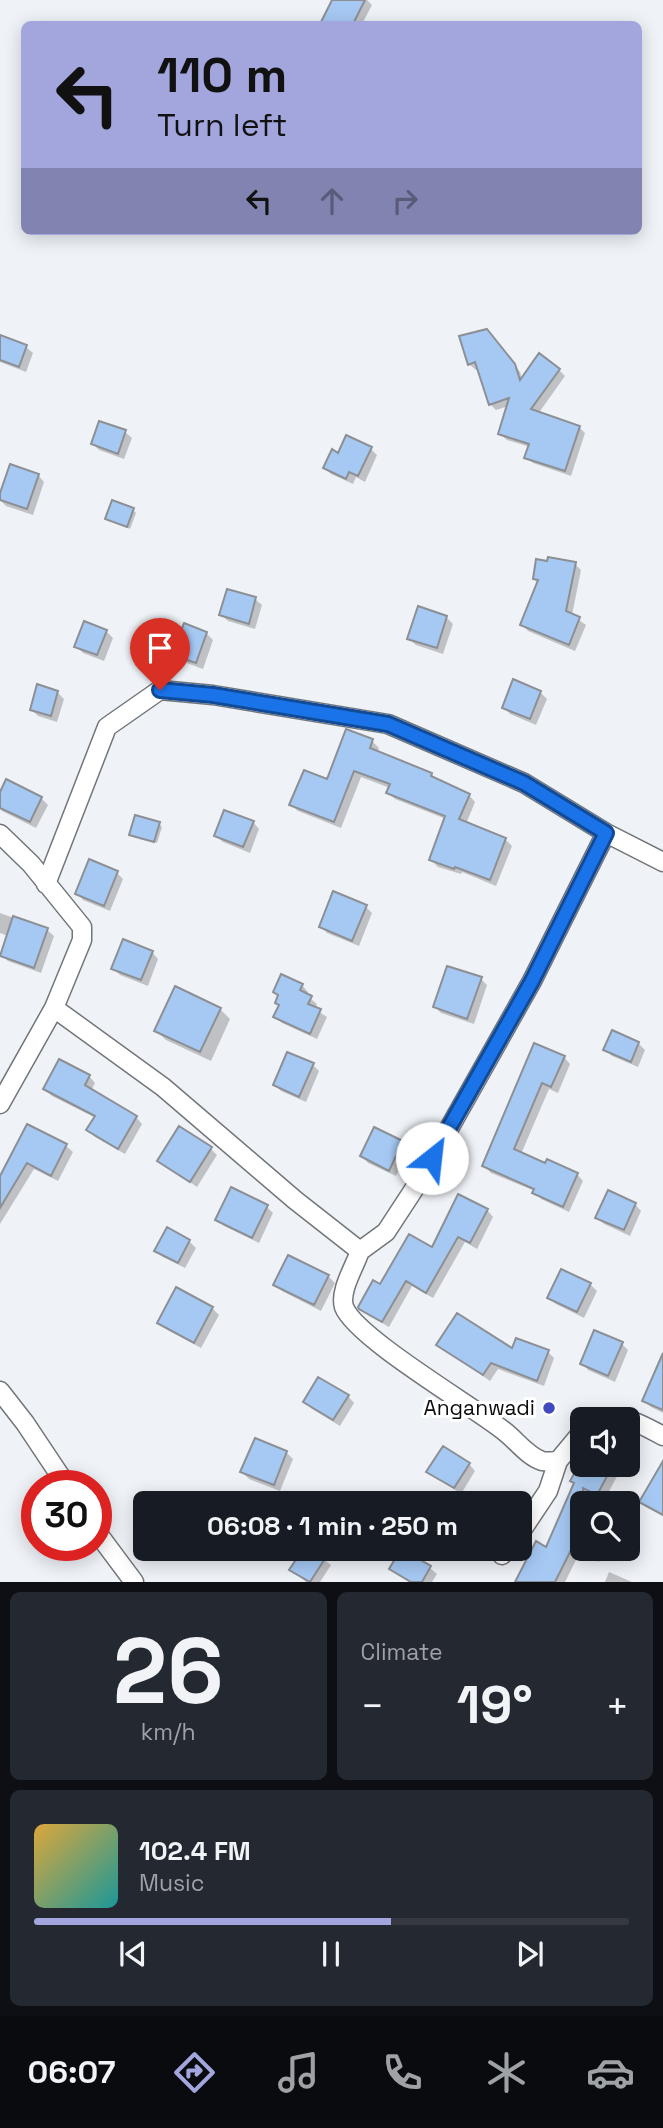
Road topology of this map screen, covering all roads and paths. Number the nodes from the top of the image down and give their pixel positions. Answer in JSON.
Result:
{"nodes":[{"id":1,"x":606,"y":833,"type":"junction"},
{"id":2,"x":0,"y":834,"type":"edge"},
{"id":3,"x":663,"y":862,"type":"edge"},
{"id":4,"x":46,"y":884,"type":"junction"},
{"id":5,"x":54,"y":1008,"type":"junction"},
{"id":6,"x":0,"y":1104,"type":"edge"},
{"id":7,"x":360,"y":1251,"type":"junction"},
{"id":8,"x":0,"y":1391,"type":"edge"},
{"id":9,"x":640,"y":1425,"type":"edge"},
{"id":10,"x":663,"y":1436,"type":"edge"},
{"id":11,"x":570,"y":1447,"type":"edge"},
{"id":12,"x":558,"y":1461,"type":"junction"},
{"id":13,"x":56,"y":1470,"type":"edge"},
{"id":14,"x":532,"y":1515,"type":"edge"},
{"id":15,"x":112,"y":1552,"type":"edge"},
{"id":16,"x":134,"y":1582,"type":"edge"}],
"edges":[{"from":1,"to":3,"type":"street"},
{"from":1,"to":4,"type":"street"},
{"from":1,"to":7,"type":"street"},
{"from":2,"to":4,"type":"street"},
{"from":4,"to":5,"type":"street"},
{"from":5,"to":6,"type":"street"},
{"from":5,"to":7,"type":"street"},
{"from":7,"to":12,"type":"street"},
{"from":8,"to":13,"type":"street"},
{"from":9,"to":10,"type":"street"},
{"from":11,"to":12,"type":"street"},
{"from":12,"to":14,"type":"street"},
{"from":15,"to":16,"type":"street"}]}
